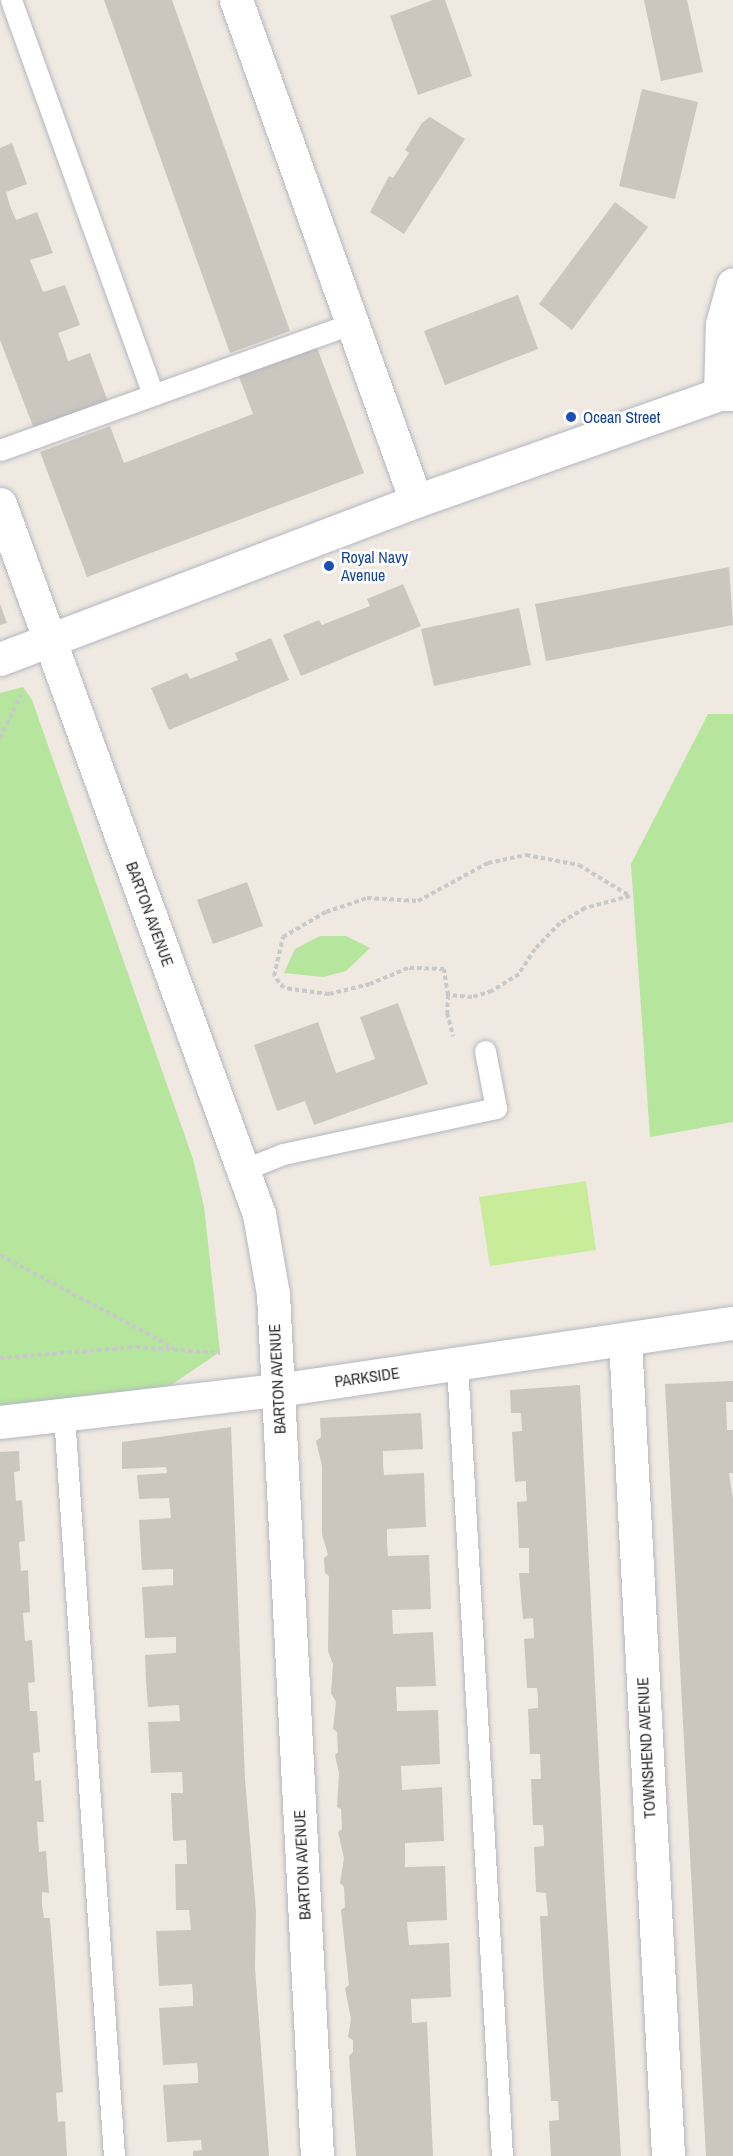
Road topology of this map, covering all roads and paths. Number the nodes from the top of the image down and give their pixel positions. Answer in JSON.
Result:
{"nodes":[{"id":1,"x":11,"y":0,"type":"edge"},
{"id":2,"x":236,"y":0,"type":"edge"},
{"id":3,"x":733,"y":284,"type":"edge"},
{"id":4,"x":352,"y":323,"type":"junction"},
{"id":5,"x":153,"y":394,"type":"junction"},
{"id":6,"x":727,"y":394,"type":"edge"},
{"id":7,"x":0,"y":450,"type":"edge"},
{"id":8,"x":416,"y":501,"type":"junction"},
{"id":9,"x":0,"y":504,"type":"edge"},
{"id":10,"x":50,"y":640,"type":"junction"},
{"id":11,"x":0,"y":658,"type":"edge"},
{"id":12,"x":418,"y":901,"type":"joint"},
{"id":13,"x":485,"y":1051,"type":"dead end"},
{"id":14,"x":243,"y":1170,"type":"junction"},
{"id":15,"x":0,"y":1255,"type":"edge"},
{"id":16,"x":733,"y":1323,"type":"edge"},
{"id":17,"x":625,"y":1340,"type":"junction"},
{"id":18,"x":178,"y":1350,"type":"junction"},
{"id":19,"x":220,"y":1352,"type":"dead end"},
{"id":20,"x":0,"y":1358,"type":"edge"},
{"id":21,"x":457,"y":1364,"type":"junction"},
{"id":22,"x":278,"y":1390,"type":"junction"},
{"id":23,"x":64,"y":1415,"type":"junction"},
{"id":24,"x":0,"y":1422,"type":"edge"},
{"id":25,"x":114,"y":2156,"type":"edge"},
{"id":26,"x":316,"y":2156,"type":"edge"},
{"id":27,"x":502,"y":2156,"type":"edge"},
{"id":28,"x":668,"y":2156,"type":"edge"}],
"edges":[{"from":1,"to":5,"type":"lane"},
{"from":2,"to":4,"type":"street"},
{"from":3,"to":6,"type":"street"},
{"from":4,"to":5,"type":"lane"},
{"from":4,"to":8,"type":"street"},
{"from":5,"to":7,"type":"lane"},
{"from":6,"to":8,"type":"street"},
{"from":8,"to":10,"type":"street"},
{"from":9,"to":10,"type":"street","name":"BARTON AVENUE"},
{"from":10,"to":11,"type":"street"},
{"from":10,"to":14,"type":"street","name":"BARTON AVENUE"},
{"from":12,"to":12,"type":"path"},
{"from":13,"to":14,"type":"lane"},
{"from":14,"to":22,"type":"street","name":"BARTON AVENUE"},
{"from":15,"to":18,"type":"path"},
{"from":16,"to":17,"type":"street","name":"PARKSIDE"},
{"from":17,"to":21,"type":"street","name":"PARKSIDE"},
{"from":17,"to":28,"type":"street","name":"TOWNSHEND AVENUE"},
{"from":18,"to":19,"type":"path"},
{"from":18,"to":20,"type":"path"},
{"from":21,"to":22,"type":"street","name":"PARKSIDE"},
{"from":21,"to":27,"type":"lane"},
{"from":22,"to":23,"type":"street","name":"PARKSIDE"},
{"from":22,"to":26,"type":"street","name":"BARTON AVENUE"},
{"from":23,"to":24,"type":"street","name":"PARKSIDE"},
{"from":23,"to":25,"type":"lane"}]}
